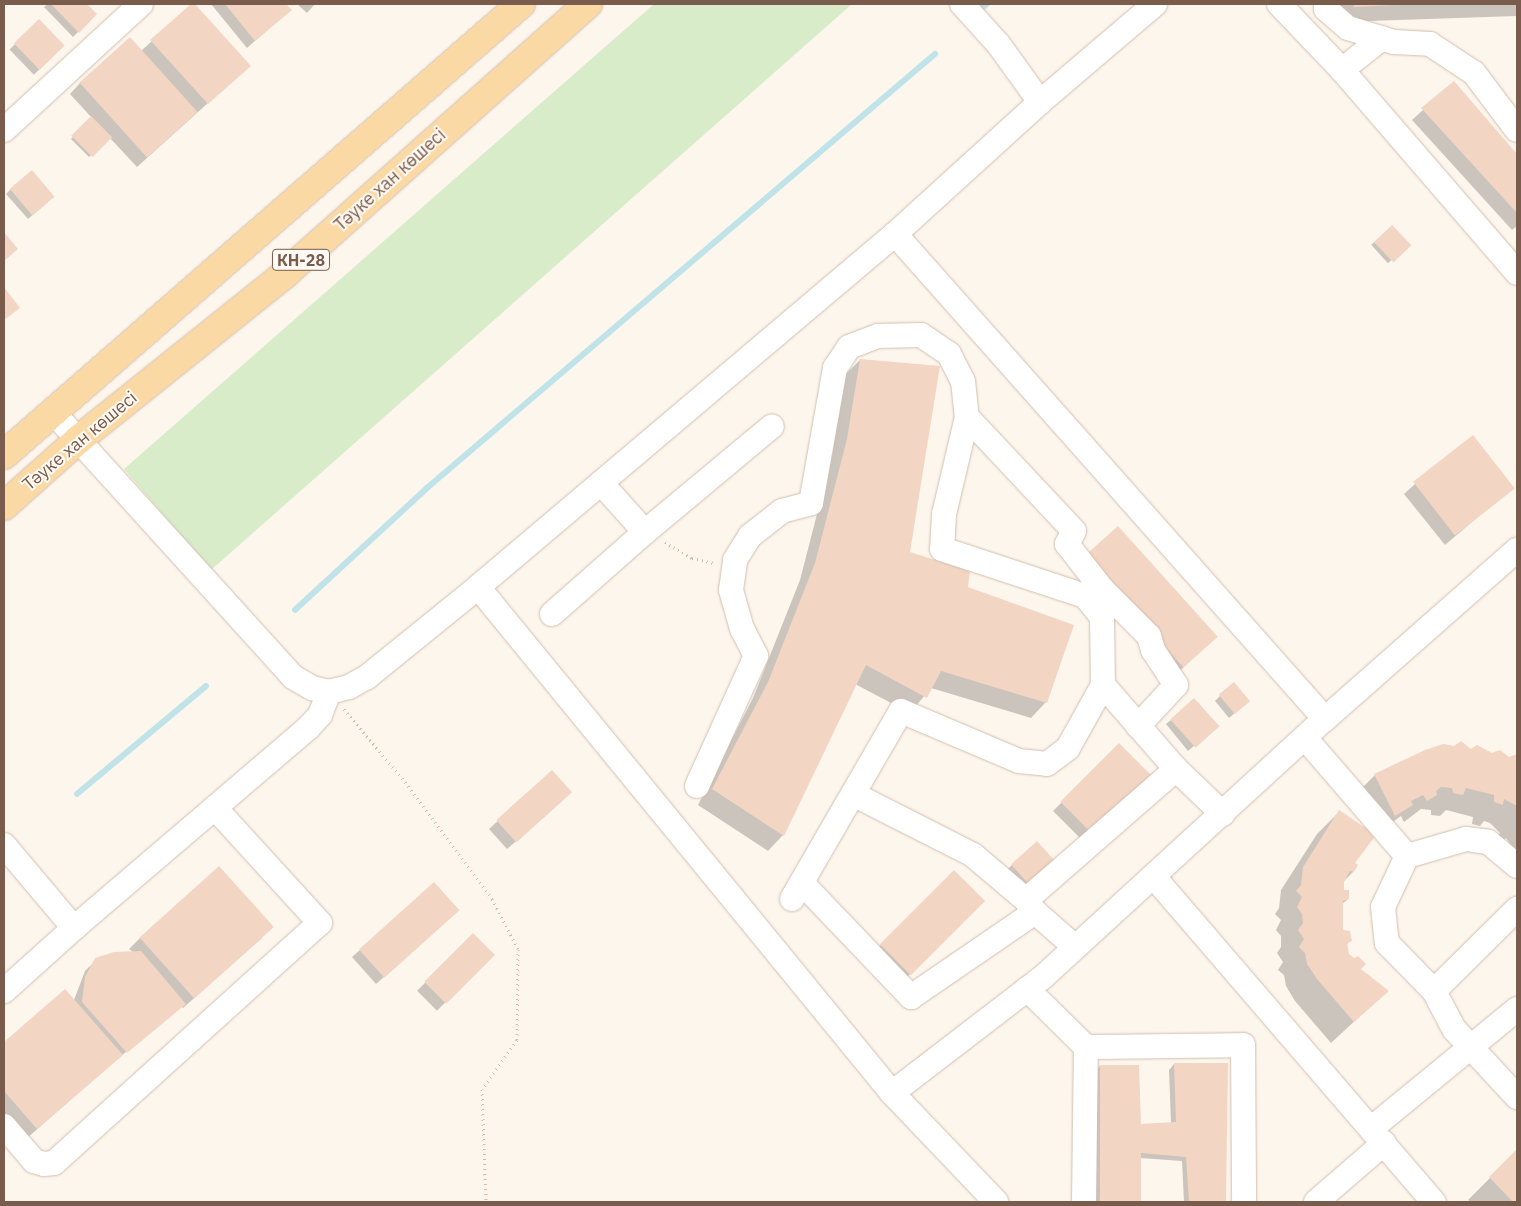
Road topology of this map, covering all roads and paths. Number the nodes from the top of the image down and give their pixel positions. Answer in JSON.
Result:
{"nodes":[{"id":1,"x":141,"y":4,"type":"edge"},
{"id":2,"x":521,"y":4,"type":"edge"},
{"id":3,"x":588,"y":4,"type":"edge"},
{"id":4,"x":962,"y":4,"type":"edge"},
{"id":5,"x":1155,"y":4,"type":"edge"},
{"id":6,"x":1279,"y":4,"type":"edge"},
{"id":7,"x":1326,"y":4,"type":"edge"},
{"id":8,"x":1382,"y":38,"type":"junction"},
{"id":9,"x":1342,"y":70,"type":"junction"},
{"id":10,"x":1040,"y":102,"type":"junction"},
{"id":11,"x":4,"y":130,"type":"edge"},
{"id":12,"x":1517,"y":130,"type":"edge"},
{"id":13,"x":895,"y":234,"type":"junction"},
{"id":14,"x":1517,"y":273,"type":"edge"},
{"id":15,"x":52,"y":411,"type":"junction"},
{"id":16,"x":968,"y":417,"type":"junction"},
{"id":17,"x":772,"y":426,"type":"dead end"},
{"id":18,"x":78,"y":440,"type":"junction"},
{"id":19,"x":4,"y":455,"type":"edge"},
{"id":20,"x":601,"y":482,"type":"junction"},
{"id":21,"x":4,"y":506,"type":"edge"},
{"id":22,"x":647,"y":530,"type":"junction"},
{"id":23,"x":1517,"y":550,"type":"edge"},
{"id":24,"x":734,"y":567,"type":"junction"},
{"id":25,"x":478,"y":587,"type":"junction"},
{"id":26,"x":1102,"y":589,"type":"junction"},
{"id":27,"x":552,"y":614,"type":"dead end"},
{"id":28,"x":1102,"y":617,"type":"junction"},
{"id":29,"x":1103,"y":685,"type":"junction"},
{"id":30,"x":329,"y":692,"type":"junction"},
{"id":31,"x":1325,"y":719,"type":"junction"},
{"id":32,"x":1138,"y":726,"type":"junction"},
{"id":33,"x":1305,"y":738,"type":"junction"},
{"id":34,"x":1176,"y":769,"type":"junction"},
{"id":35,"x":697,"y":786,"type":"dead end"},
{"id":36,"x":853,"y":794,"type":"junction"},
{"id":37,"x":215,"y":808,"type":"junction"},
{"id":38,"x":1223,"y":814,"type":"junction"},
{"id":39,"x":4,"y":845,"type":"edge"},
{"id":40,"x":1407,"y":856,"type":"junction"},
{"id":41,"x":1517,"y":866,"type":"edge"},
{"id":42,"x":1154,"y":876,"type":"junction"},
{"id":43,"x":1030,"y":906,"type":"junction"},
{"id":44,"x":1517,"y":909,"type":"edge"},
{"id":45,"x":74,"y":928,"type":"junction"},
{"id":46,"x":1075,"y":947,"type":"junction"},
{"id":47,"x":1027,"y":990,"type":"junction"},
{"id":48,"x":4,"y":991,"type":"edge"},
{"id":49,"x":1434,"y":991,"type":"junction"},
{"id":50,"x":1517,"y":1009,"type":"edge"},
{"id":51,"x":1473,"y":1046,"type":"junction"},
{"id":52,"x":1086,"y":1047,"type":"junction"},
{"id":53,"x":892,"y":1093,"type":"junction"},
{"id":54,"x":1517,"y":1097,"type":"edge"},
{"id":55,"x":4,"y":1126,"type":"edge"},
{"id":56,"x":1378,"y":1136,"type":"junction"},
{"id":57,"x":486,"y":1202,"type":"edge"},
{"id":58,"x":996,"y":1202,"type":"edge"},
{"id":59,"x":1084,"y":1202,"type":"edge"},
{"id":60,"x":1244,"y":1202,"type":"edge"},
{"id":61,"x":1316,"y":1202,"type":"edge"},
{"id":62,"x":1434,"y":1202,"type":"edge"}],
"edges":[{"from":1,"to":11,"type":"street"},
{"from":2,"to":15,"type":"main road","number":"КН-28"},
{"from":3,"to":18,"type":"main road","name":"Тәуке хан көшесі","number":"КН-28"},
{"from":4,"to":10,"type":"street"},
{"from":5,"to":10,"type":"street"},
{"from":6,"to":9,"type":"street"},
{"from":7,"to":8,"type":"street"},
{"from":8,"to":9,"type":"street"},
{"from":8,"to":12,"type":"street"},
{"from":9,"to":14,"type":"street"},
{"from":10,"to":13,"type":"street"},
{"from":13,"to":20,"type":"street"},
{"from":13,"to":31,"type":"street"},
{"from":15,"to":18,"type":"street"},
{"from":15,"to":19,"type":"main road","number":"КН-28"},
{"from":16,"to":24,"type":"street"},
{"from":16,"to":26,"type":"street"},
{"from":16,"to":28,"type":"street"},
{"from":17,"to":22,"type":"street"},
{"from":18,"to":21,"type":"main road","name":"Тәуке хан көшесі","number":"КН-28"},
{"from":18,"to":30,"type":"street"},
{"from":20,"to":22,"type":"street"},
{"from":20,"to":25,"type":"street"},
{"from":22,"to":24,"type":"path"},
{"from":22,"to":27,"type":"street"},
{"from":23,"to":31,"type":"street"},
{"from":24,"to":35,"type":"street"},
{"from":25,"to":30,"type":"street"},
{"from":25,"to":53,"type":"street"},
{"from":26,"to":28,"type":"street"},
{"from":26,"to":32,"type":"street"},
{"from":28,"to":29,"type":"street"},
{"from":29,"to":32,"type":"street"},
{"from":29,"to":36,"type":"street"},
{"from":30,"to":37,"type":"street"},
{"from":30,"to":57,"type":"path"},
{"from":31,"to":33,"type":"street"},
{"from":32,"to":34,"type":"street"},
{"from":33,"to":38,"type":"street"},
{"from":33,"to":40,"type":"street"},
{"from":34,"to":38,"type":"street"},
{"from":34,"to":43,"type":"street"},
{"from":36,"to":43,"type":"street"},
{"from":36,"to":43,"type":"street"},
{"from":37,"to":45,"type":"street"},
{"from":37,"to":55,"type":"street"},
{"from":38,"to":42,"type":"street"},
{"from":39,"to":45,"type":"street"},
{"from":40,"to":41,"type":"street"},
{"from":40,"to":49,"type":"street"},
{"from":42,"to":46,"type":"street"},
{"from":42,"to":56,"type":"street"},
{"from":43,"to":46,"type":"street"},
{"from":44,"to":49,"type":"street"},
{"from":45,"to":48,"type":"street"},
{"from":46,"to":47,"type":"street"},
{"from":47,"to":52,"type":"street"},
{"from":47,"to":53,"type":"street"},
{"from":49,"to":51,"type":"street"},
{"from":50,"to":51,"type":"street"},
{"from":51,"to":54,"type":"street"},
{"from":51,"to":56,"type":"street"},
{"from":52,"to":59,"type":"street"},
{"from":52,"to":60,"type":"street"},
{"from":53,"to":58,"type":"street"},
{"from":56,"to":61,"type":"street"},
{"from":56,"to":62,"type":"street"}]}
